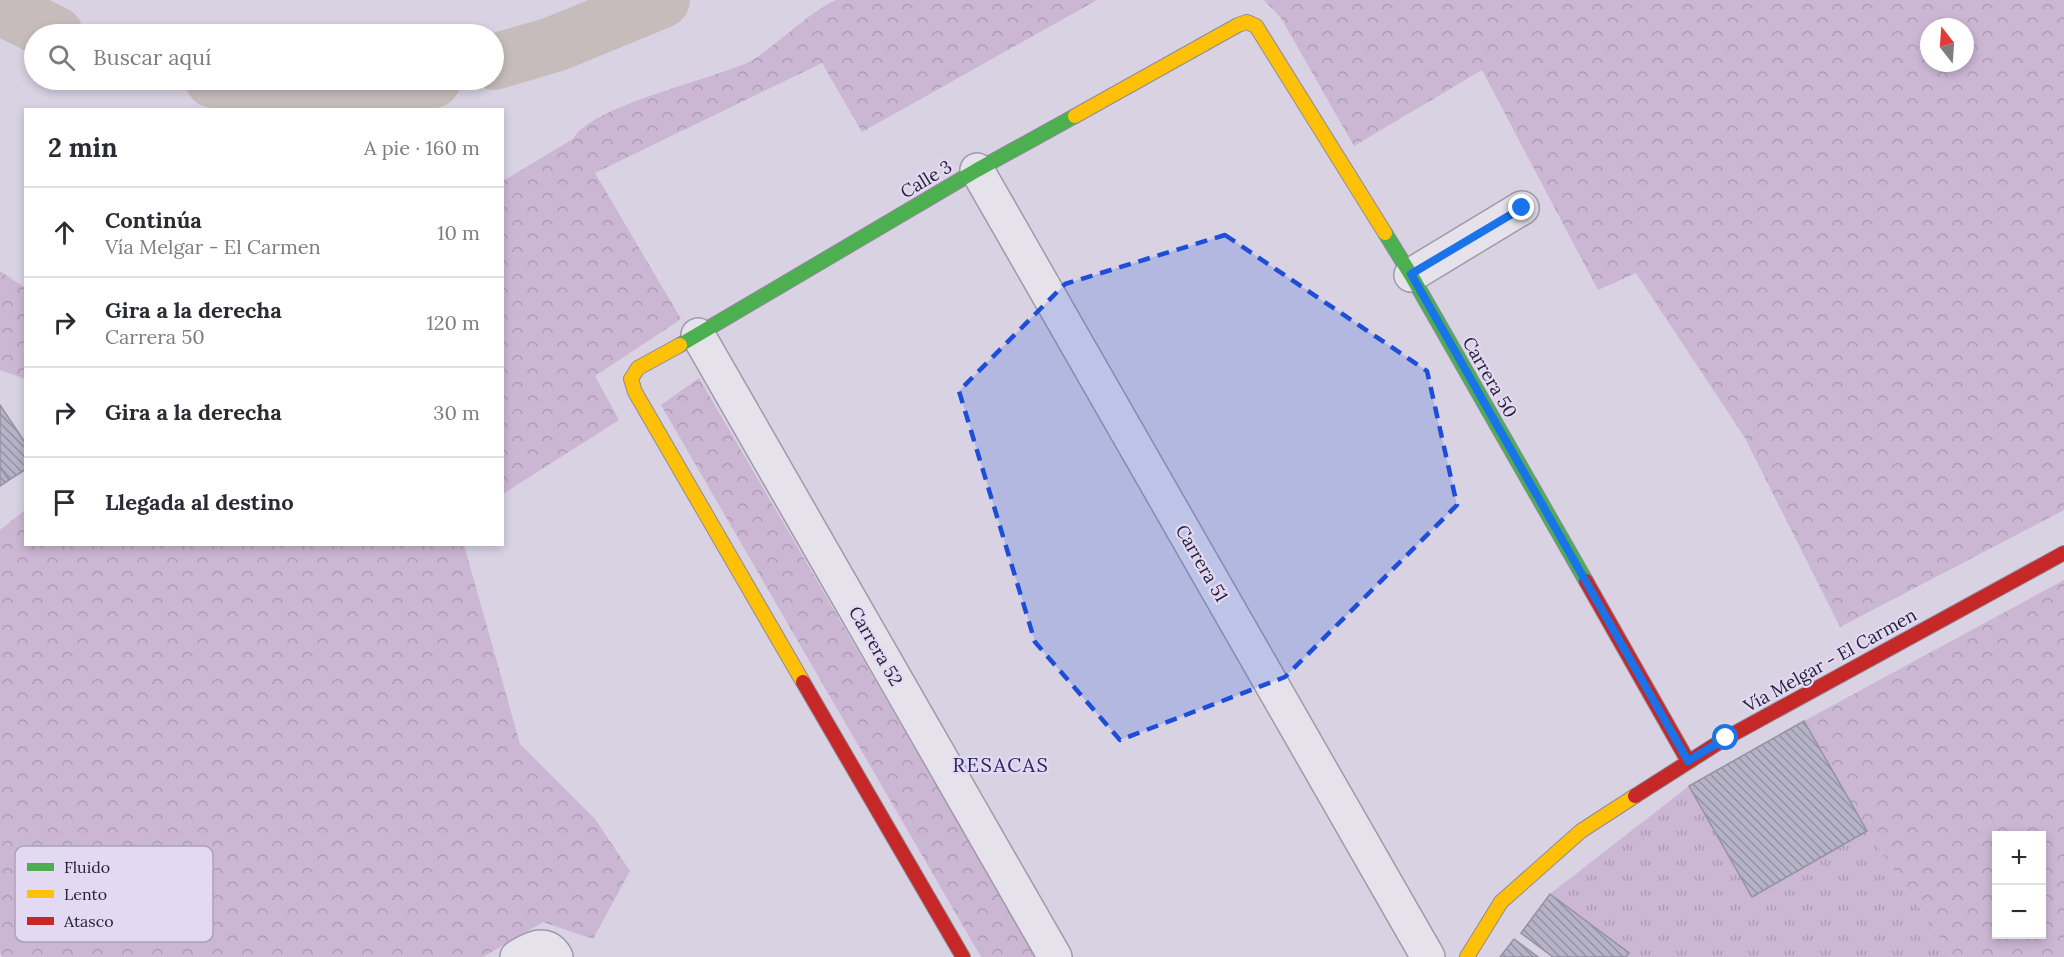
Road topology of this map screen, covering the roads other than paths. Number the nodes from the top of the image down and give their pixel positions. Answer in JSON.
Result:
{"nodes":[{"id":1,"x":1247,"y":22,"type":"joint"},
{"id":2,"x":977,"y":170,"type":"junction"},
{"id":3,"x":1522,"y":208,"type":"dead end"},
{"id":4,"x":1411,"y":274,"type":"junction"},
{"id":5,"x":698,"y":335,"type":"junction"},
{"id":6,"x":2064,"y":553,"type":"edge"},
{"id":7,"x":1688,"y":761,"type":"junction"},
{"id":8,"x":517,"y":957,"type":"edge"},
{"id":9,"x":556,"y":957,"type":"edge"},
{"id":10,"x":963,"y":957,"type":"edge"},
{"id":11,"x":1055,"y":957,"type":"edge"},
{"id":12,"x":1428,"y":957,"type":"edge"},
{"id":13,"x":1467,"y":957,"type":"edge"}],
"edges":[{"from":1,"to":2,"type":"street","name":"Calle 3"},
{"from":1,"to":4,"type":"street","name":"Carrera 50"},
{"from":2,"to":5,"type":"street","name":"Calle 3"},
{"from":2,"to":12,"type":"street","name":"Carrera 51"},
{"from":3,"to":4,"type":"street"},
{"from":4,"to":7,"type":"street","name":"Carrera 50"},
{"from":5,"to":10,"type":"street","name":"Calle 3"},
{"from":5,"to":11,"type":"street","name":"Carrera 52"},
{"from":6,"to":7,"type":"street","name":"Vía Melgar - El Carmen"},
{"from":7,"to":13,"type":"street","name":"Vía Melgar - El Carmen"},
{"from":8,"to":9,"type":"street"}]}
